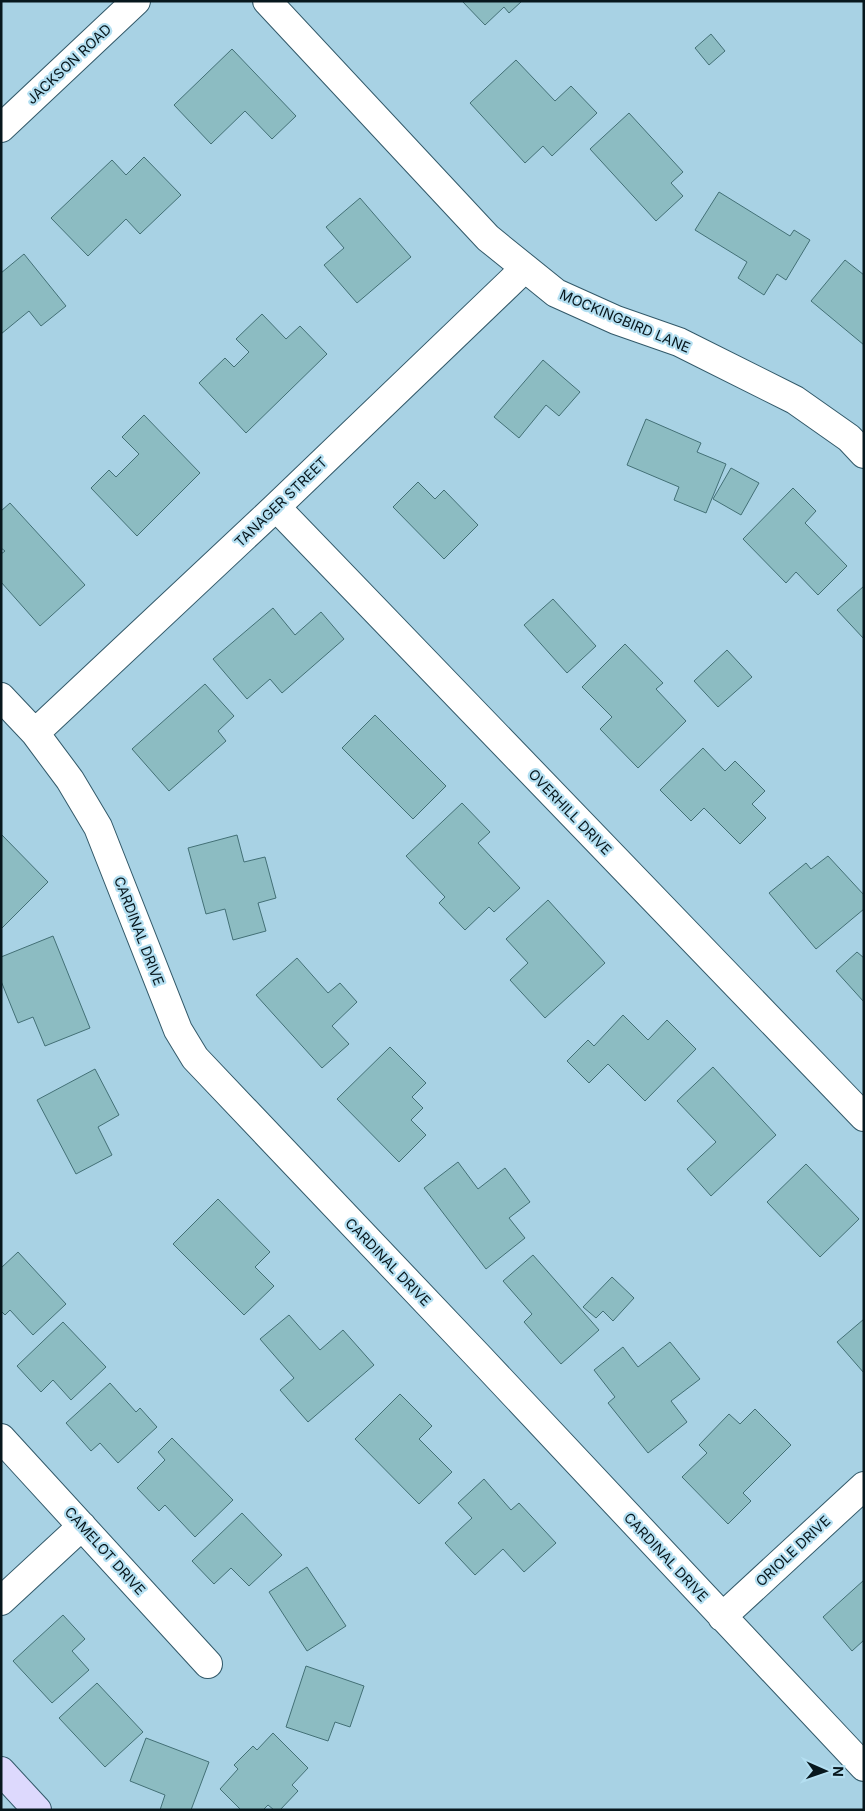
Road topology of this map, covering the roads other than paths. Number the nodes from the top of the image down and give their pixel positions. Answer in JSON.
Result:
{"nodes":[{"id":1,"x":136,"y":1,"type":"edge"},
{"id":2,"x":267,"y":1,"type":"edge"},
{"id":3,"x":1,"y":128,"type":"edge"},
{"id":4,"x":524,"y":269,"type":"junction"},
{"id":5,"x":864,"y":454,"type":"edge"},
{"id":6,"x":276,"y":507,"type":"junction"},
{"id":7,"x":1,"y":698,"type":"edge"},
{"id":8,"x":35,"y":733,"type":"junction"},
{"id":9,"x":864,"y":1117,"type":"edge"},
{"id":10,"x":1,"y":1438,"type":"edge"},
{"id":11,"x":864,"y":1486,"type":"edge"},
{"id":12,"x":82,"y":1526,"type":"junction"},
{"id":13,"x":1,"y":1601,"type":"edge"},
{"id":14,"x":722,"y":1617,"type":"junction"},
{"id":15,"x":208,"y":1664,"type":"dead end"},
{"id":16,"x":864,"y":1768,"type":"edge"},
{"id":17,"x":1,"y":1771,"type":"edge"},
{"id":18,"x":37,"y":1810,"type":"edge"}],
"edges":[{"from":1,"to":3,"type":"street","name":"JACKSON ROAD"},
{"from":2,"to":4,"type":"street","name":"MOCKINGBIRD LANE"},
{"from":4,"to":5,"type":"street","name":"MOCKINGBIRD LANE"},
{"from":4,"to":6,"type":"street","name":"TANAGER STREET"},
{"from":6,"to":8,"type":"street","name":"TANAGER STREET"},
{"from":6,"to":9,"type":"street","name":"OVERHILL DRIVE"},
{"from":7,"to":8,"type":"street","name":"CARDINAL DRIVE"},
{"from":8,"to":14,"type":"street","name":"CARDINAL DRIVE"},
{"from":10,"to":12,"type":"street","name":"CAMELOT DRIVE"},
{"from":11,"to":14,"type":"street","name":"ORIOLE DRIVE"},
{"from":12,"to":13,"type":"street"},
{"from":12,"to":15,"type":"street","name":"CAMELOT DRIVE"},
{"from":14,"to":16,"type":"street","name":"CARDINAL DRIVE"},
{"from":17,"to":18,"type":"main road"}]}
